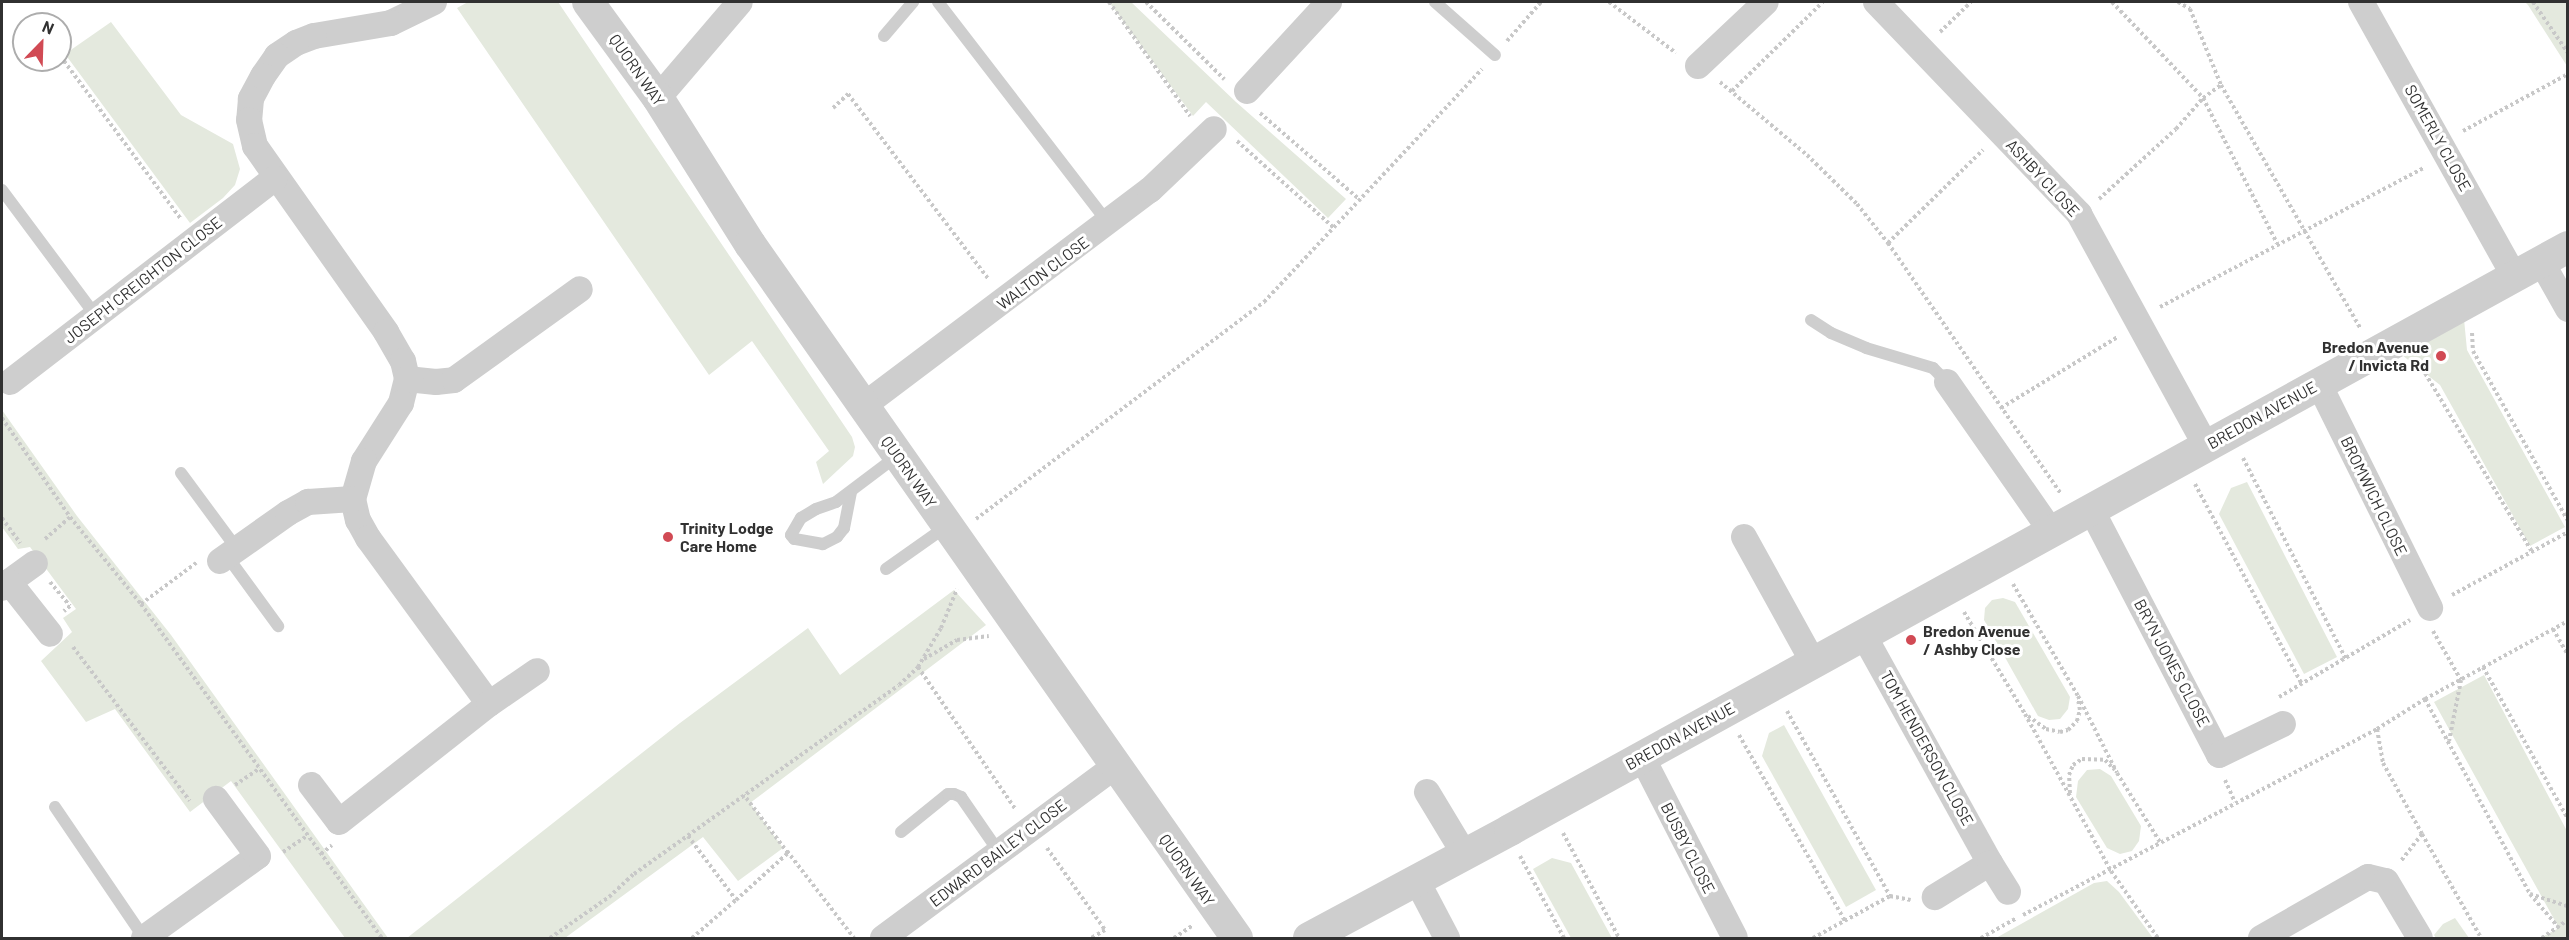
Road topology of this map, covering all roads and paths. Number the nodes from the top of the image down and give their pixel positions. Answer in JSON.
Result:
{"nodes":[{"id":1,"x":434,"y":2,"type":"edge"},
{"id":2,"x":588,"y":2,"type":"edge"},
{"id":3,"x":740,"y":2,"type":"edge"},
{"id":4,"x":914,"y":2,"type":"edge"},
{"id":5,"x":938,"y":2,"type":"edge"},
{"id":6,"x":1329,"y":2,"type":"edge"},
{"id":7,"x":1435,"y":2,"type":"edge"},
{"id":8,"x":1541,"y":2,"type":"edge"},
{"id":9,"x":1608,"y":2,"type":"edge"},
{"id":10,"x":1766,"y":2,"type":"edge"},
{"id":11,"x":1823,"y":2,"type":"edge"},
{"id":12,"x":1876,"y":2,"type":"edge"},
{"id":13,"x":1971,"y":2,"type":"edge"},
{"id":14,"x":2112,"y":2,"type":"edge"},
{"id":15,"x":2178,"y":2,"type":"edge"},
{"id":16,"x":2186,"y":2,"type":"edge"},
{"id":17,"x":2361,"y":2,"type":"edge"},
{"id":18,"x":2533,"y":2,"type":"edge"},
{"id":19,"x":2190,"y":9,"type":"junction"},
{"id":20,"x":884,"y":36,"type":"dead end"},
{"id":21,"x":1922,"y":49,"type":"junction"},
{"id":22,"x":2568,"y":53,"type":"edge"},
{"id":23,"x":1495,"y":55,"type":"junction"},
{"id":24,"x":1698,"y":66,"type":"junction"},
{"id":25,"x":72,"y":72,"type":"edge"},
{"id":26,"x":2568,"y":74,"type":"edge"},
{"id":27,"x":2221,"y":85,"type":"junction"},
{"id":28,"x":1247,"y":91,"type":"dead end"},
{"id":29,"x":1732,"y":92,"type":"junction"},
{"id":30,"x":658,"y":98,"type":"junction"},
{"id":31,"x":2204,"y":98,"type":"junction"},
{"id":32,"x":833,"y":108,"type":"dead end"},
{"id":33,"x":1214,"y":129,"type":"dead end"},
{"id":34,"x":2002,"y":134,"type":"junction"},
{"id":35,"x":2445,"y":149,"type":"junction"},
{"id":36,"x":275,"y":178,"type":"junction"},
{"id":37,"x":2,"y":190,"type":"edge"},
{"id":38,"x":2079,"y":214,"type":"junction"},
{"id":39,"x":1108,"y":223,"type":"junction"},
{"id":40,"x":2306,"y":229,"type":"junction"},
{"id":41,"x":196,"y":239,"type":"junction"},
{"id":42,"x":1888,"y":243,"type":"junction"},
{"id":43,"x":2277,"y":243,"type":"junction"},
{"id":44,"x":2554,"y":254,"type":"edge"},
{"id":45,"x":2513,"y":274,"type":"junction"},
{"id":46,"x":580,"y":289,"type":"dead end"},
{"id":47,"x":2470,"y":299,"type":"junction"},
{"id":48,"x":1005,"y":301,"type":"junction"},
{"id":49,"x":2568,"y":309,"type":"edge"},
{"id":50,"x":96,"y":316,"type":"junction"},
{"id":51,"x":1811,"y":320,"type":"dead end"},
{"id":52,"x":2138,"y":320,"type":"junction"},
{"id":53,"x":2387,"y":345,"type":"junction"},
{"id":54,"x":407,"y":379,"type":"junction"},
{"id":55,"x":10,"y":382,"type":"dead end"},
{"id":56,"x":1947,"y":382,"type":"joint"},
{"id":57,"x":2319,"y":384,"type":"junction"},
{"id":58,"x":863,"y":406,"type":"junction"},
{"id":59,"x":2001,"y":408,"type":"junction"},
{"id":60,"x":2,"y":418,"type":"edge"},
{"id":61,"x":2207,"y":446,"type":"junction"},
{"id":62,"x":898,"y":455,"type":"junction"},
{"id":63,"x":182,"y":473,"type":"dead end"},
{"id":64,"x":851,"y":492,"type":"junction"},
{"id":65,"x":352,"y":499,"type":"junction"},
{"id":66,"x":2,"y":518,"type":"edge"},
{"id":67,"x":2073,"y":519,"type":"junction"},
{"id":68,"x":2568,"y":521,"type":"edge"},
{"id":69,"x":958,"y":524,"type":"junction"},
{"id":70,"x":2568,"y":532,"type":"edge"},
{"id":71,"x":1744,"y":537,"type":"dead end"},
{"id":72,"x":2532,"y":552,"type":"junction"},
{"id":73,"x":28,"y":554,"type":"junction"},
{"id":74,"x":228,"y":556,"type":"junction"},
{"id":75,"x":2000,"y":559,"type":"junction"},
{"id":76,"x":976,"y":567,"type":"junction"},
{"id":77,"x":886,"y":569,"type":"dead end"},
{"id":78,"x":5,"y":585,"type":"edge"},
{"id":79,"x":1951,"y":586,"type":"junction"},
{"id":80,"x":141,"y":604,"type":"junction"},
{"id":81,"x":2426,"y":610,"type":"junction"},
{"id":82,"x":2568,"y":621,"type":"edge"},
{"id":83,"x":278,"y":626,"type":"dead end"},
{"id":84,"x":2553,"y":629,"type":"junction"},
{"id":85,"x":59,"y":631,"type":"junction"},
{"id":86,"x":1863,"y":634,"type":"junction"},
{"id":87,"x":1029,"y":644,"type":"junction"},
{"id":88,"x":2568,"y":655,"type":"edge"},
{"id":89,"x":2346,"y":659,"type":"junction"},
{"id":90,"x":921,"y":661,"type":"junction"},
{"id":91,"x":1813,"y":662,"type":"junction"},
{"id":92,"x":2483,"y":667,"type":"junction"},
{"id":93,"x":537,"y":671,"type":"dead end"},
{"id":94,"x":2461,"y":680,"type":"junction"},
{"id":95,"x":1773,"y":684,"type":"junction"},
{"id":96,"x":2302,"y":684,"type":"junction"},
{"id":97,"x":2078,"y":696,"type":"junction"},
{"id":98,"x":2275,"y":699,"type":"dead end"},
{"id":99,"x":2425,"y":699,"type":"junction"},
{"id":100,"x":489,"y":704,"type":"junction"},
{"id":101,"x":1725,"y":711,"type":"junction"},
{"id":102,"x":2025,"y":714,"type":"junction"},
{"id":103,"x":2283,"y":724,"type":"dead end"},
{"id":104,"x":2377,"y":729,"type":"junction"},
{"id":105,"x":2448,"y":743,"type":"junction"},
{"id":106,"x":1642,"y":757,"type":"junction"},
{"id":107,"x":1114,"y":767,"type":"junction"},
{"id":108,"x":2117,"y":773,"type":"junction"},
{"id":109,"x":311,"y":785,"type":"dead end"},
{"id":110,"x":1427,"y":792,"type":"dead end"},
{"id":111,"x":744,"y":795,"type":"junction"},
{"id":112,"x":2070,"y":796,"type":"junction"},
{"id":113,"x":203,"y":801,"type":"joint"},
{"id":114,"x":55,"y":807,"type":"dead end"},
{"id":115,"x":1550,"y":808,"type":"junction"},
{"id":116,"x":2568,"y":819,"type":"edge"},
{"id":117,"x":1510,"y":830,"type":"junction"},
{"id":118,"x":901,"y":832,"type":"dead end"},
{"id":119,"x":2422,"y":834,"type":"junction"},
{"id":120,"x":307,"y":836,"type":"junction"},
{"id":121,"x":688,"y":836,"type":"junction"},
{"id":122,"x":2160,"y":842,"type":"junction"},
{"id":123,"x":785,"y":848,"type":"junction"},
{"id":124,"x":999,"y":852,"type":"junction"},
{"id":125,"x":1465,"y":855,"type":"junction"},
{"id":126,"x":262,"y":860,"type":"junction"},
{"id":127,"x":1990,"y":863,"type":"junction"},
{"id":128,"x":2111,"y":871,"type":"junction"},
{"id":129,"x":1416,"y":879,"type":"junction"},
{"id":130,"x":2386,"y":881,"type":"junction"},
{"id":131,"x":2008,"y":892,"type":"dead end"},
{"id":132,"x":2530,"y":894,"type":"junction"},
{"id":133,"x":1890,"y":896,"type":"junction"},
{"id":134,"x":1935,"y":897,"type":"joint"},
{"id":135,"x":736,"y":900,"type":"junction"},
{"id":136,"x":2568,"y":906,"type":"edge"},
{"id":137,"x":2568,"y":920,"type":"edge"},
{"id":138,"x":1845,"y":921,"type":"junction"},
{"id":139,"x":2559,"y":928,"type":"junction"},
{"id":140,"x":144,"y":938,"type":"edge"},
{"id":141,"x":382,"y":939,"type":"edge"},
{"id":142,"x":550,"y":939,"type":"edge"},
{"id":143,"x":692,"y":939,"type":"edge"},
{"id":144,"x":854,"y":939,"type":"edge"},
{"id":145,"x":883,"y":939,"type":"edge"},
{"id":146,"x":1237,"y":939,"type":"edge"},
{"id":147,"x":1309,"y":939,"type":"edge"},
{"id":148,"x":1447,"y":939,"type":"edge"},
{"id":149,"x":1564,"y":939,"type":"edge"},
{"id":150,"x":1619,"y":939,"type":"edge"},
{"id":151,"x":1735,"y":939,"type":"edge"},
{"id":152,"x":1813,"y":939,"type":"edge"},
{"id":153,"x":1981,"y":939,"type":"edge"},
{"id":154,"x":2158,"y":939,"type":"edge"},
{"id":155,"x":2261,"y":939,"type":"edge"},
{"id":156,"x":2420,"y":939,"type":"edge"},
{"id":157,"x":2481,"y":939,"type":"edge"},
{"id":158,"x":2542,"y":939,"type":"edge"}],
"edges":[{"from":1,"to":36,"type":"street"},
{"from":2,"to":30,"type":"street","name":"QUORN WAY"},
{"from":3,"to":30,"type":"street"},
{"from":4,"to":20,"type":"lane"},
{"from":5,"to":39,"type":"lane"},
{"from":6,"to":28,"type":"street"},
{"from":7,"to":23,"type":"lane"},
{"from":8,"to":23,"type":"path"},
{"from":9,"to":24,"type":"path"},
{"from":10,"to":24,"type":"street"},
{"from":11,"to":29,"type":"path"},
{"from":12,"to":21,"type":"street","name":"ASHBY CLOSE"},
{"from":13,"to":21,"type":"path"},
{"from":14,"to":31,"type":"path"},
{"from":15,"to":19,"type":"path"},
{"from":16,"to":19,"type":"path"},
{"from":17,"to":35,"type":"street","name":"SOMERLY CLOSE"},
{"from":18,"to":22,"type":"path"},
{"from":19,"to":27,"type":"path"},
{"from":21,"to":34,"type":"street","name":"ASHBY CLOSE"},
{"from":23,"to":69,"type":"path"},
{"from":24,"to":29,"type":"path"},
{"from":25,"to":41,"type":"path"},
{"from":26,"to":35,"type":"path"},
{"from":27,"to":31,"type":"path"},
{"from":27,"to":40,"type":"path"},
{"from":29,"to":42,"type":"path"},
{"from":30,"to":58,"type":"street","name":"QUORN WAY"},
{"from":31,"to":38,"type":"path"},
{"from":31,"to":43,"type":"path"},
{"from":32,"to":48,"type":"path"},
{"from":33,"to":39,"type":"street","name":"WALTON CLOSE"},
{"from":34,"to":38,"type":"street","name":"ASHBY CLOSE"},
{"from":34,"to":42,"type":"path"},
{"from":35,"to":40,"type":"path"},
{"from":35,"to":45,"type":"street","name":"SOMERLY CLOSE"},
{"from":36,"to":41,"type":"street","name":"JOSEPH CREIGHTON CLOSE"},
{"from":36,"to":54,"type":"street"},
{"from":37,"to":50,"type":"lane"},
{"from":38,"to":52,"type":"street","name":"ASHBY CLOSE"},
{"from":39,"to":48,"type":"street","name":"WALTON CLOSE"},
{"from":40,"to":43,"type":"path"},
{"from":40,"to":53,"type":"path"},
{"from":41,"to":50,"type":"street","name":"JOSEPH CREIGHTON CLOSE"},
{"from":42,"to":59,"type":"path"},
{"from":43,"to":52,"type":"path"},
{"from":44,"to":45,"type":"street","name":"BREDON AVENUE"},
{"from":44,"to":49,"type":"street"},
{"from":45,"to":47,"type":"street","name":"BREDON AVENUE"},
{"from":46,"to":54,"type":"street"},
{"from":47,"to":53,"type":"street","name":"BREDON AVENUE"},
{"from":47,"to":68,"type":"path"},
{"from":48,"to":58,"type":"street","name":"WALTON CLOSE"},
{"from":50,"to":55,"type":"street","name":"JOSEPH CREIGHTON CLOSE"},
{"from":51,"to":56,"type":"lane"},
{"from":52,"to":59,"type":"path"},
{"from":52,"to":61,"type":"street","name":"ASHBY CLOSE"},
{"from":53,"to":57,"type":"street","name":"BREDON AVENUE"},
{"from":53,"to":72,"type":"path"},
{"from":54,"to":65,"type":"street"},
{"from":56,"to":67,"type":"street"},
{"from":57,"to":61,"type":"street","name":"BREDON AVENUE"},
{"from":57,"to":81,"type":"street","name":"BROMWICH CLOSE"},
{"from":58,"to":62,"type":"street","name":"QUORN WAY"},
{"from":59,"to":67,"type":"path"},
{"from":60,"to":80,"type":"path"},
{"from":61,"to":67,"type":"street","name":"BREDON AVENUE"},
{"from":61,"to":89,"type":"path"},
{"from":61,"to":96,"type":"path"},
{"from":62,"to":64,"type":"lane"},
{"from":62,"to":69,"type":"street","name":"QUORN WAY"},
{"from":63,"to":74,"type":"lane"},
{"from":64,"to":64,"type":"lane"},
{"from":65,"to":74,"type":"street"},
{"from":65,"to":100,"type":"street"},
{"from":66,"to":73,"type":"path"},
{"from":67,"to":75,"type":"street","name":"BREDON AVENUE"},
{"from":67,"to":103,"type":"street","name":"BRYN JONES CLOSE"},
{"from":69,"to":76,"type":"street","name":"QUORN WAY"},
{"from":69,"to":77,"type":"lane"},
{"from":70,"to":72,"type":"path"},
{"from":71,"to":91,"type":"street"},
{"from":72,"to":81,"type":"path"},
{"from":73,"to":78,"type":"street"},
{"from":73,"to":85,"type":"path"},
{"from":74,"to":80,"type":"path"},
{"from":74,"to":83,"type":"lane"},
{"from":75,"to":79,"type":"street","name":"BREDON AVENUE"},
{"from":75,"to":97,"type":"path"},
{"from":76,"to":87,"type":"street","name":"QUORN WAY"},
{"from":76,"to":90,"type":"path"},
{"from":78,"to":85,"type":"street"},
{"from":79,"to":86,"type":"street","name":"BREDON AVENUE"},
{"from":79,"to":102,"type":"path"},
{"from":80,"to":120,"type":"path"},
{"from":81,"to":89,"type":"path"},
{"from":81,"to":94,"type":"path"},
{"from":82,"to":84,"type":"path"},
{"from":84,"to":88,"type":"path"},
{"from":84,"to":92,"type":"path"},
{"from":85,"to":113,"type":"path"},
{"from":86,"to":91,"type":"street","name":"BREDON AVENUE"},
{"from":86,"to":127,"type":"street","name":"TOM HENDERSON CLOSE"},
{"from":87,"to":90,"type":"path"},
{"from":87,"to":107,"type":"street","name":"QUORN WAY"},
{"from":89,"to":96,"type":"path"},
{"from":90,"to":111,"type":"path"},
{"from":91,"to":95,"type":"street","name":"BREDON AVENUE"},
{"from":92,"to":94,"type":"path"},
{"from":92,"to":116,"type":"path"},
{"from":93,"to":100,"type":"street"},
{"from":94,"to":99,"type":"path"},
{"from":94,"to":105,"type":"path"},
{"from":95,"to":101,"type":"street","name":"BREDON AVENUE"},
{"from":95,"to":133,"type":"path"},
{"from":96,"to":98,"type":"path"},
{"from":97,"to":102,"type":"path"},
{"from":97,"to":108,"type":"path"},
{"from":99,"to":104,"type":"path"},
{"from":99,"to":105,"type":"path"},
{"from":100,"to":109,"type":"street"},
{"from":101,"to":106,"type":"street","name":"BREDON AVENUE"},
{"from":101,"to":138,"type":"path"},
{"from":102,"to":112,"type":"path"},
{"from":104,"to":119,"type":"path"},
{"from":104,"to":122,"type":"path"},
{"from":105,"to":132,"type":"path"},
{"from":106,"to":115,"type":"street","name":"BREDON AVENUE"},
{"from":106,"to":151,"type":"street","name":"BUSBY CLOSE"},
{"from":107,"to":124,"type":"street","name":"EDWARD BAILEY CLOSE"},
{"from":107,"to":146,"type":"street","name":"QUORN WAY"},
{"from":108,"to":112,"type":"path"},
{"from":108,"to":122,"type":"path"},
{"from":110,"to":125,"type":"street"},
{"from":111,"to":121,"type":"path"},
{"from":111,"to":123,"type":"path"},
{"from":112,"to":128,"type":"path"},
{"from":113,"to":126,"type":"street"},
{"from":114,"to":140,"type":"lane"},
{"from":115,"to":117,"type":"street","name":"BREDON AVENUE"},
{"from":115,"to":150,"type":"path"},
{"from":117,"to":125,"type":"street","name":"BREDON AVENUE"},
{"from":117,"to":149,"type":"path"},
{"from":118,"to":124,"type":"lane"},
{"from":119,"to":130,"type":"path"},
{"from":119,"to":157,"type":"path"},
{"from":120,"to":126,"type":"path"},
{"from":120,"to":141,"type":"path"},
{"from":121,"to":135,"type":"path"},
{"from":121,"to":142,"type":"path"},
{"from":122,"to":128,"type":"path"},
{"from":123,"to":135,"type":"path"},
{"from":123,"to":144,"type":"path"},
{"from":124,"to":145,"type":"street","name":"EDWARD BAILEY CLOSE"},
{"from":125,"to":129,"type":"street","name":"BREDON AVENUE"},
{"from":126,"to":140,"type":"street"},
{"from":127,"to":131,"type":"street","name":"TOM HENDERSON CLOSE"},
{"from":127,"to":134,"type":"street"},
{"from":128,"to":153,"type":"path"},
{"from":128,"to":154,"type":"path"},
{"from":129,"to":147,"type":"street","name":"BREDON AVENUE"},
{"from":129,"to":148,"type":"street"},
{"from":130,"to":155,"type":"street"},
{"from":130,"to":156,"type":"street"},
{"from":132,"to":136,"type":"path"},
{"from":132,"to":139,"type":"path"},
{"from":133,"to":134,"type":"path"},
{"from":133,"to":138,"type":"path"},
{"from":135,"to":143,"type":"path"},
{"from":137,"to":139,"type":"path"},
{"from":138,"to":152,"type":"path"},
{"from":139,"to":158,"type":"path"}]}
